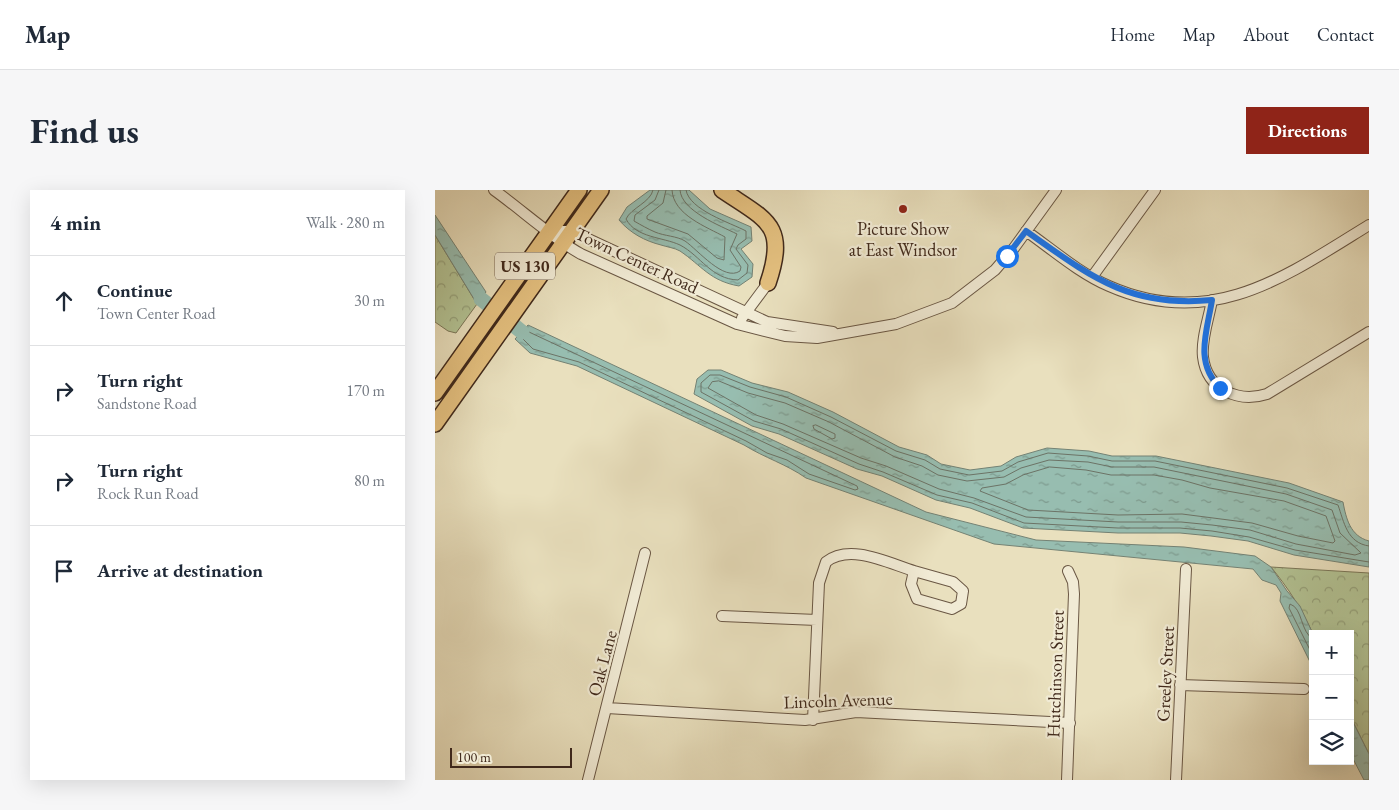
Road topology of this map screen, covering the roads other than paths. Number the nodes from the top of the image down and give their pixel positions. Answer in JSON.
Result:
{"nodes":[{"id":1,"x":494,"y":190,"type":"edge"},
{"id":2,"x":579,"y":190,"type":"edge"},
{"id":3,"x":722,"y":190,"type":"edge"},
{"id":4,"x":1056,"y":190,"type":"edge"},
{"id":5,"x":1155,"y":190,"type":"edge"},
{"id":6,"x":601,"y":191,"type":"edge"},
{"id":7,"x":1369,"y":225,"type":"edge"},
{"id":8,"x":550,"y":231,"type":"junction"},
{"id":9,"x":1026,"y":231,"type":"junction"},
{"id":10,"x":567,"y":237,"type":"junction"},
{"id":11,"x":1092,"y":277,"type":"junction"},
{"id":12,"x":768,"y":282,"type":"joint"},
{"id":13,"x":1212,"y":300,"type":"junction"},
{"id":14,"x":746,"y":313,"type":"junction"},
{"id":15,"x":737,"y":324,"type":"junction"},
{"id":16,"x":1369,"y":332,"type":"edge"},
{"id":17,"x":842,"y":333,"type":"junction"},
{"id":18,"x":435,"y":393,"type":"edge"},
{"id":19,"x":435,"y":424,"type":"edge"},
{"id":20,"x":645,"y":554,"type":"dead end"},
{"id":21,"x":1186,"y":569,"type":"dead end"},
{"id":22,"x":914,"y":571,"type":"junction"},
{"id":23,"x":1068,"y":571,"type":"dead end"},
{"id":24,"x":722,"y":616,"type":"dead end"},
{"id":25,"x":817,"y":620,"type":"junction"},
{"id":26,"x":1180,"y":685,"type":"junction"},
{"id":27,"x":1304,"y":690,"type":"dead end"},
{"id":28,"x":607,"y":708,"type":"junction"},
{"id":29,"x":813,"y":720,"type":"junction"},
{"id":30,"x":1070,"y":723,"type":"junction"},
{"id":31,"x":588,"y":780,"type":"edge"},
{"id":32,"x":1067,"y":780,"type":"edge"},
{"id":33,"x":1176,"y":780,"type":"edge"}],
"edges":[{"from":1,"to":8,"type":"street"},
{"from":2,"to":8,"type":"highway","number":"US 130"},
{"from":3,"to":12,"type":"highway"},
{"from":4,"to":9,"type":"street","name":"Town Center Road"},
{"from":5,"to":11,"type":"street"},
{"from":6,"to":10,"type":"highway","number":"US 130"},
{"from":7,"to":13,"type":"street"},
{"from":8,"to":10,"type":"street","name":"Town Center Road"},
{"from":8,"to":10,"type":"street","name":"Town Center Road"},
{"from":8,"to":18,"type":"highway","number":"US 130"},
{"from":9,"to":11,"type":"street"},
{"from":9,"to":17,"type":"street","name":"Town Center Road"},
{"from":10,"to":14,"type":"street","name":"Town Center Road"},
{"from":10,"to":15,"type":"street","name":"Town Center Road"},
{"from":10,"to":19,"type":"highway","number":"US 130"},
{"from":11,"to":13,"type":"street"},
{"from":12,"to":14,"type":"street"},
{"from":13,"to":16,"type":"street"},
{"from":14,"to":15,"type":"street"},
{"from":14,"to":17,"type":"street","name":"Town Center Road"},
{"from":15,"to":17,"type":"street","name":"Town Center Road"},
{"from":20,"to":28,"type":"street","name":"Oak Lane"},
{"from":21,"to":26,"type":"street","name":"Greeley Street"},
{"from":22,"to":22,"type":"street"},
{"from":22,"to":25,"type":"street"},
{"from":23,"to":30,"type":"street","name":"Hutchinson Street"},
{"from":24,"to":25,"type":"street"},
{"from":25,"to":29,"type":"street"},
{"from":26,"to":27,"type":"street"},
{"from":26,"to":33,"type":"street","name":"Greeley Street"},
{"from":28,"to":29,"type":"street","name":"Lincoln Avenue"},
{"from":28,"to":31,"type":"street","name":"Oak Lane"},
{"from":29,"to":30,"type":"street","name":"Lincoln Avenue"},
{"from":30,"to":32,"type":"street","name":"Hutchinson Street"}]}
